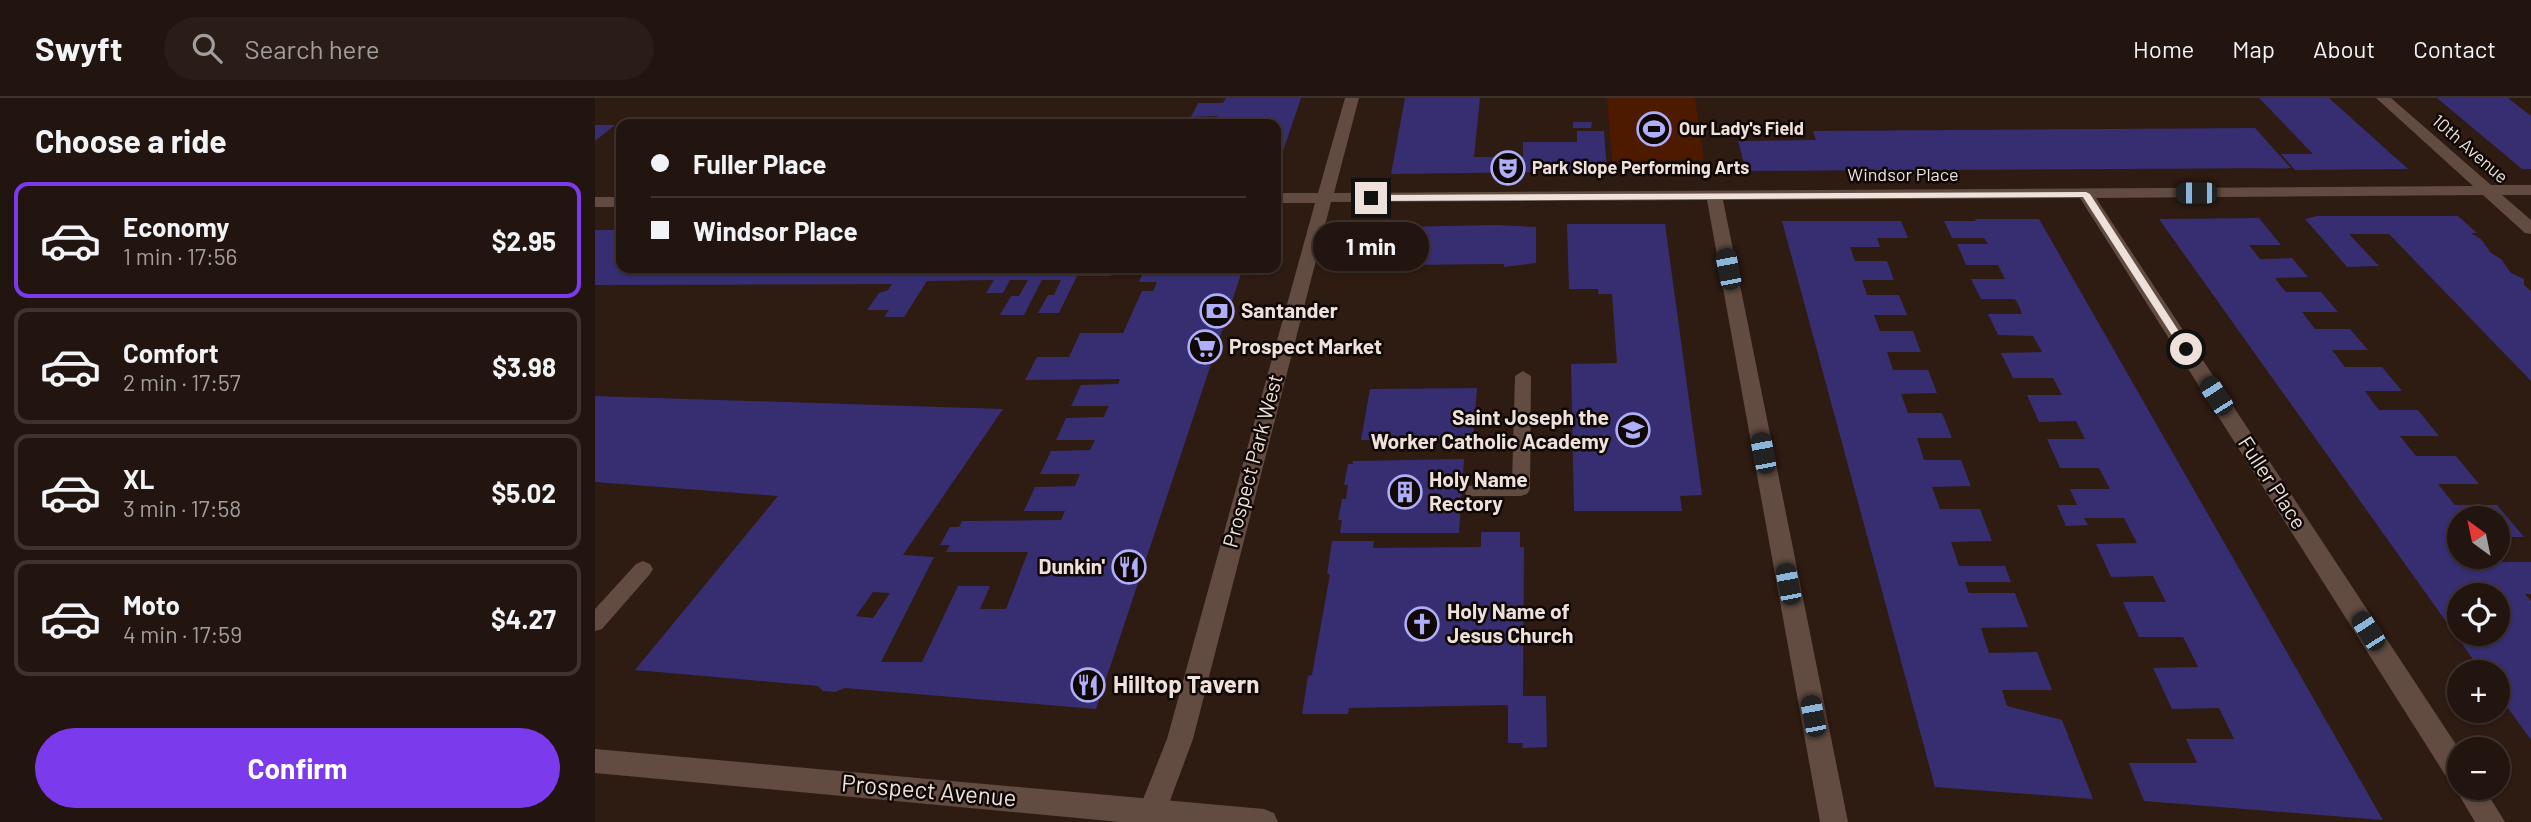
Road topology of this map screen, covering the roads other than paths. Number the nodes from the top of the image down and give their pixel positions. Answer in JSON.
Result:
{"nodes":[{"id":1,"x":1352,"y":98,"type":"edge"},
{"id":2,"x":2383,"y":98,"type":"edge"},
{"id":3,"x":2531,"y":190,"type":"edge"},
{"id":4,"x":2488,"y":191,"type":"junction"},
{"id":5,"x":2086,"y":194,"type":"junction"},
{"id":6,"x":1714,"y":196,"type":"junction"},
{"id":7,"x":1281,"y":198,"type":"edge"},
{"id":8,"x":1326,"y":198,"type":"junction"},
{"id":9,"x":595,"y":202,"type":"edge"},
{"id":10,"x":616,"y":202,"type":"edge"},
{"id":11,"x":2531,"y":229,"type":"edge"},
{"id":12,"x":1523,"y":376,"type":"dead end"},
{"id":13,"x":1473,"y":491,"type":"dead end"},
{"id":14,"x":643,"y":569,"type":"dead end"},
{"id":15,"x":595,"y":623,"type":"edge"},
{"id":16,"x":2447,"y":753,"type":"edge"},
{"id":17,"x":595,"y":761,"type":"edge"},
{"id":18,"x":2477,"y":800,"type":"edge"},
{"id":19,"x":1150,"y":817,"type":"edge"},
{"id":20,"x":1263,"y":822,"type":"edge"},
{"id":21,"x":1834,"y":822,"type":"edge"},
{"id":22,"x":2491,"y":822,"type":"edge"}],
"edges":[{"from":1,"to":8,"type":"street","name":"Prospect Park West"},
{"from":2,"to":4,"type":"street","name":"10th Avenue"},
{"from":3,"to":4,"type":"street","name":"Windsor Place"},
{"from":4,"to":5,"type":"street","name":"Windsor Place"},
{"from":4,"to":11,"type":"street","name":"10th Avenue"},
{"from":5,"to":6,"type":"street","name":"Windsor Place"},
{"from":5,"to":16,"type":"street","name":"Fuller Place"},
{"from":6,"to":8,"type":"street","name":"Windsor Place"},
{"from":6,"to":21,"type":"street"},
{"from":7,"to":8,"type":"street","name":"Windsor Place"},
{"from":8,"to":19,"type":"street","name":"Prospect Park West"},
{"from":9,"to":10,"type":"street"},
{"from":12,"to":13,"type":"lane"},
{"from":14,"to":15,"type":"lane"},
{"from":17,"to":19,"type":"street","name":"Prospect Avenue"},
{"from":18,"to":22,"type":"street"},
{"from":19,"to":20,"type":"street","name":"Prospect Avenue"}]}
